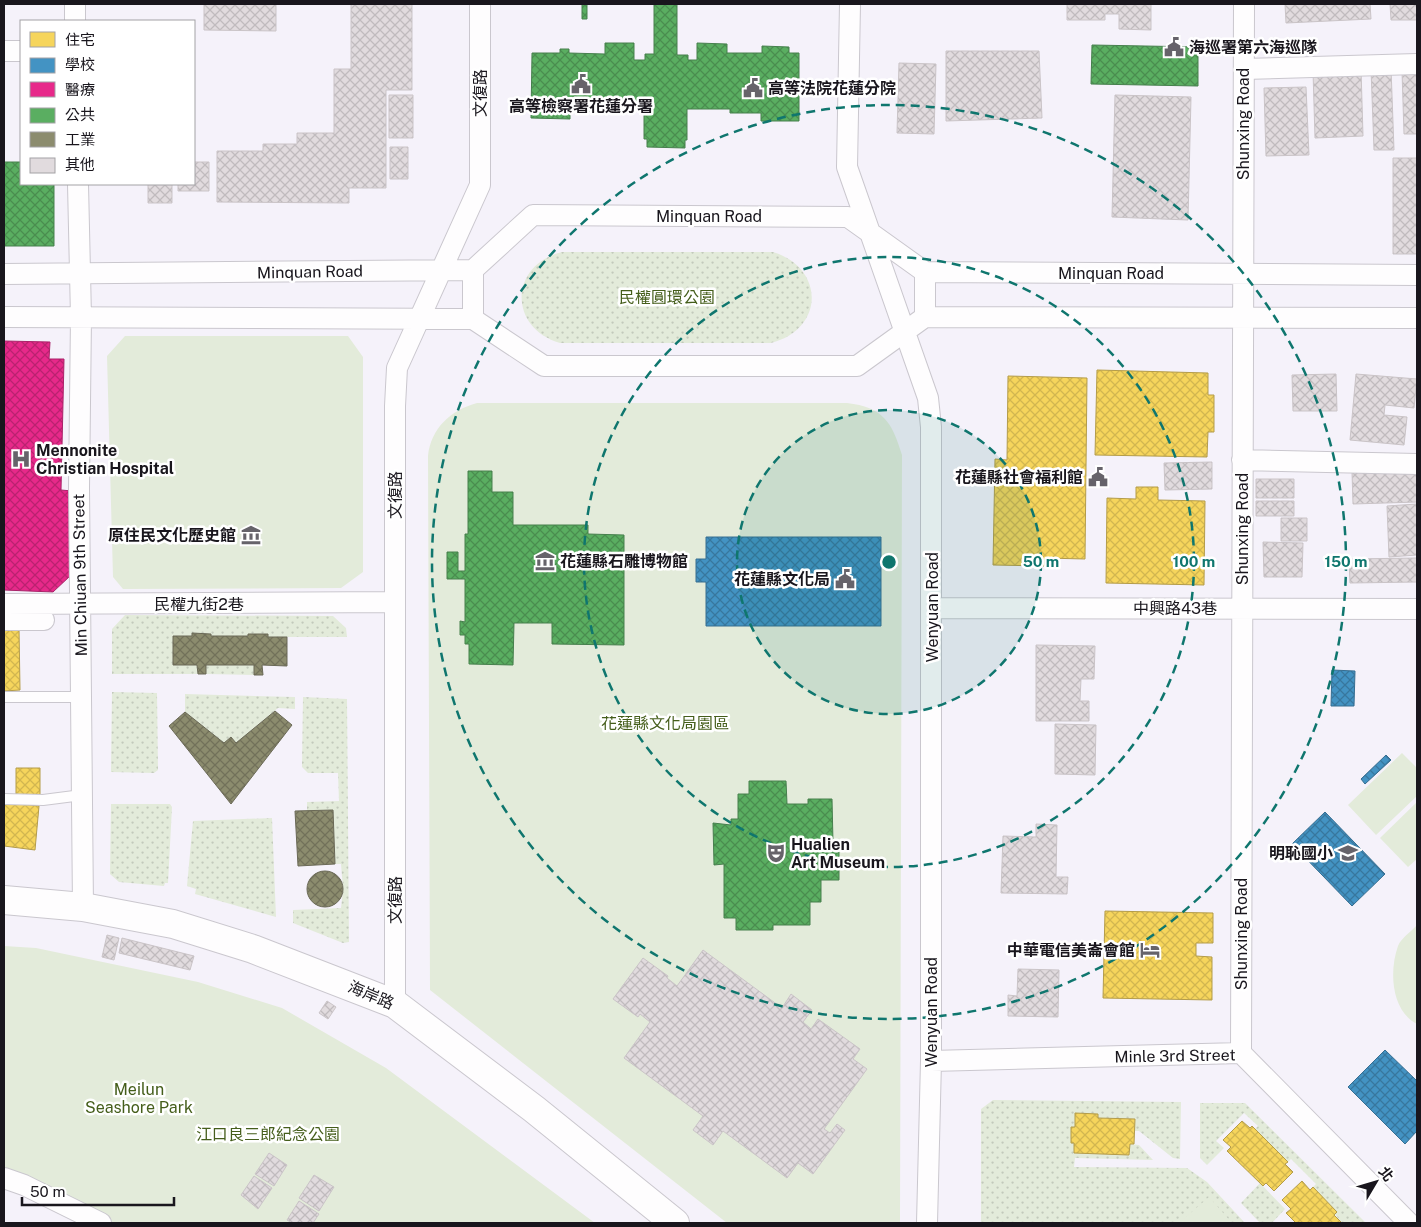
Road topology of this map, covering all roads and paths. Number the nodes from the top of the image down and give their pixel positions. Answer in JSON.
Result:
{"nodes":[{"id":1,"x":75,"y":4,"type":"edge"},
{"id":2,"x":480,"y":4,"type":"edge"},
{"id":3,"x":850,"y":4,"type":"edge"},
{"id":4,"x":1244,"y":4,"type":"edge"},
{"id":5,"x":75,"y":20,"type":"edge"},
{"id":6,"x":4,"y":51,"type":"edge"},
{"id":7,"x":20,"y":51,"type":"edge"},
{"id":8,"x":1417,"y":64,"type":"edge"},
{"id":9,"x":1244,"y":69,"type":"junction"},
{"id":10,"x":78,"y":185,"type":"edge"},
{"id":11,"x":870,"y":232,"type":"junction"},
{"id":12,"x":441,"y":270,"type":"junction"},
{"id":13,"x":473,"y":270,"type":"junction"},
{"id":14,"x":926,"y":272,"type":"junction"},
{"id":15,"x":1243,"y":273,"type":"junction"},
{"id":16,"x":4,"y":274,"type":"edge"},
{"id":17,"x":80,"y":274,"type":"junction"},
{"id":18,"x":1417,"y":274,"type":"edge"},
{"id":19,"x":4,"y":317,"type":"edge"},
{"id":20,"x":81,"y":317,"type":"junction"},
{"id":21,"x":925,"y":317,"type":"junction"},
{"id":22,"x":1417,"y":318,"type":"edge"},
{"id":23,"x":420,"y":319,"type":"junction"},
{"id":24,"x":473,"y":319,"type":"junction"},
{"id":25,"x":1242,"y":319,"type":"junction"},
{"id":26,"x":905,"y":331,"type":"junction"},
{"id":27,"x":1242,"y":460,"type":"junction"},
{"id":28,"x":1417,"y":464,"type":"edge"},
{"id":29,"x":395,"y":602,"type":"junction"},
{"id":30,"x":4,"y":604,"type":"edge"},
{"id":31,"x":80,"y":604,"type":"junction"},
{"id":32,"x":932,"y":608,"type":"junction"},
{"id":33,"x":1242,"y":608,"type":"junction"},
{"id":34,"x":1417,"y":609,"type":"edge"},
{"id":35,"x":4,"y":620,"type":"edge"},
{"id":36,"x":44,"y":620,"type":"dead end"},
{"id":37,"x":4,"y":697,"type":"edge"},
{"id":38,"x":81,"y":697,"type":"junction"},
{"id":39,"x":82,"y":795,"type":"junction"},
{"id":40,"x":4,"y":799,"type":"edge"},
{"id":41,"x":4,"y":900,"type":"edge"},
{"id":42,"x":83,"y":907,"type":"junction"},
{"id":43,"x":395,"y":1004,"type":"junction"},
{"id":44,"x":1241,"y":1053,"type":"junction"},
{"id":45,"x":931,"y":1061,"type":"junction"},
{"id":46,"x":4,"y":1178,"type":"edge"},
{"id":47,"x":101,"y":1223,"type":"edge"},
{"id":48,"x":675,"y":1223,"type":"edge"},
{"id":49,"x":926,"y":1223,"type":"edge"},
{"id":50,"x":1409,"y":1223,"type":"edge"}],
"edges":[{"from":1,"to":5,"type":"street"},
{"from":2,"to":12,"type":"street","name":"文復路"},
{"from":3,"to":11,"type":"street","name":"Wenyuan Road"},
{"from":4,"to":9,"type":"street","name":"Shunxing Road"},
{"from":6,"to":7,"type":"street"},
{"from":8,"to":9,"type":"street"},
{"from":9,"to":15,"type":"street","name":"Shunxing Road"},
{"from":10,"to":17,"type":"street","name":"Min Chiuan 9th Street"},
{"from":11,"to":13,"type":"street","name":"Minquan Road"},
{"from":11,"to":14,"type":"street","name":"Minquan Road"},
{"from":11,"to":26,"type":"street","name":"Wenyuan Road"},
{"from":12,"to":13,"type":"street","name":"Minquan Road"},
{"from":12,"to":17,"type":"street","name":"Minquan Road"},
{"from":12,"to":23,"type":"street","name":"文復路"},
{"from":13,"to":24,"type":"street"},
{"from":14,"to":15,"type":"street","name":"Minquan Road"},
{"from":14,"to":21,"type":"street"},
{"from":15,"to":18,"type":"street","name":"Minquan Road"},
{"from":15,"to":25,"type":"street","name":"Shunxing Road"},
{"from":16,"to":17,"type":"street","name":"Minquan Road"},
{"from":17,"to":20,"type":"street","name":"Min Chiuan 9th Street"},
{"from":19,"to":20,"type":"street"},
{"from":20,"to":23,"type":"street"},
{"from":20,"to":31,"type":"street","name":"Min Chiuan 9th Street"},
{"from":21,"to":25,"type":"street"},
{"from":21,"to":26,"type":"street"},
{"from":22,"to":25,"type":"street"},
{"from":23,"to":24,"type":"street"},
{"from":23,"to":29,"type":"street","name":"文復路"},
{"from":24,"to":26,"type":"street"},
{"from":25,"to":27,"type":"street","name":"Shunxing Road"},
{"from":26,"to":32,"type":"street","name":"Wenyuan Road"},
{"from":27,"to":28,"type":"street"},
{"from":27,"to":33,"type":"street","name":"Shunxing Road"},
{"from":29,"to":31,"type":"street","name":"民權九街2巷"},
{"from":29,"to":43,"type":"street","name":"文復路"},
{"from":30,"to":31,"type":"street","name":"民權九街2巷"},
{"from":31,"to":38,"type":"street","name":"Min Chiuan 9th Street"},
{"from":32,"to":33,"type":"street","name":"中興路43巷"},
{"from":32,"to":45,"type":"street","name":"Wenyuan Road"},
{"from":33,"to":34,"type":"street","name":"中興路43巷"},
{"from":33,"to":44,"type":"street","name":"Shunxing Road"},
{"from":35,"to":36,"type":"street"},
{"from":37,"to":38,"type":"lane"},
{"from":38,"to":39,"type":"street","name":"Min Chiuan 9th Street"},
{"from":39,"to":40,"type":"lane"},
{"from":39,"to":42,"type":"street","name":"Min Chiuan 9th Street"},
{"from":41,"to":42,"type":"main road","name":"海岸路"},
{"from":42,"to":43,"type":"main road","name":"海岸路"},
{"from":43,"to":48,"type":"main road","name":"海岸路"},
{"from":44,"to":45,"type":"street","name":"Minle 3rd Street"},
{"from":44,"to":50,"type":"street","name":"Minle 3rd Street"},
{"from":45,"to":49,"type":"street","name":"Wenyuan Road"},
{"from":46,"to":47,"type":"street"}]}
